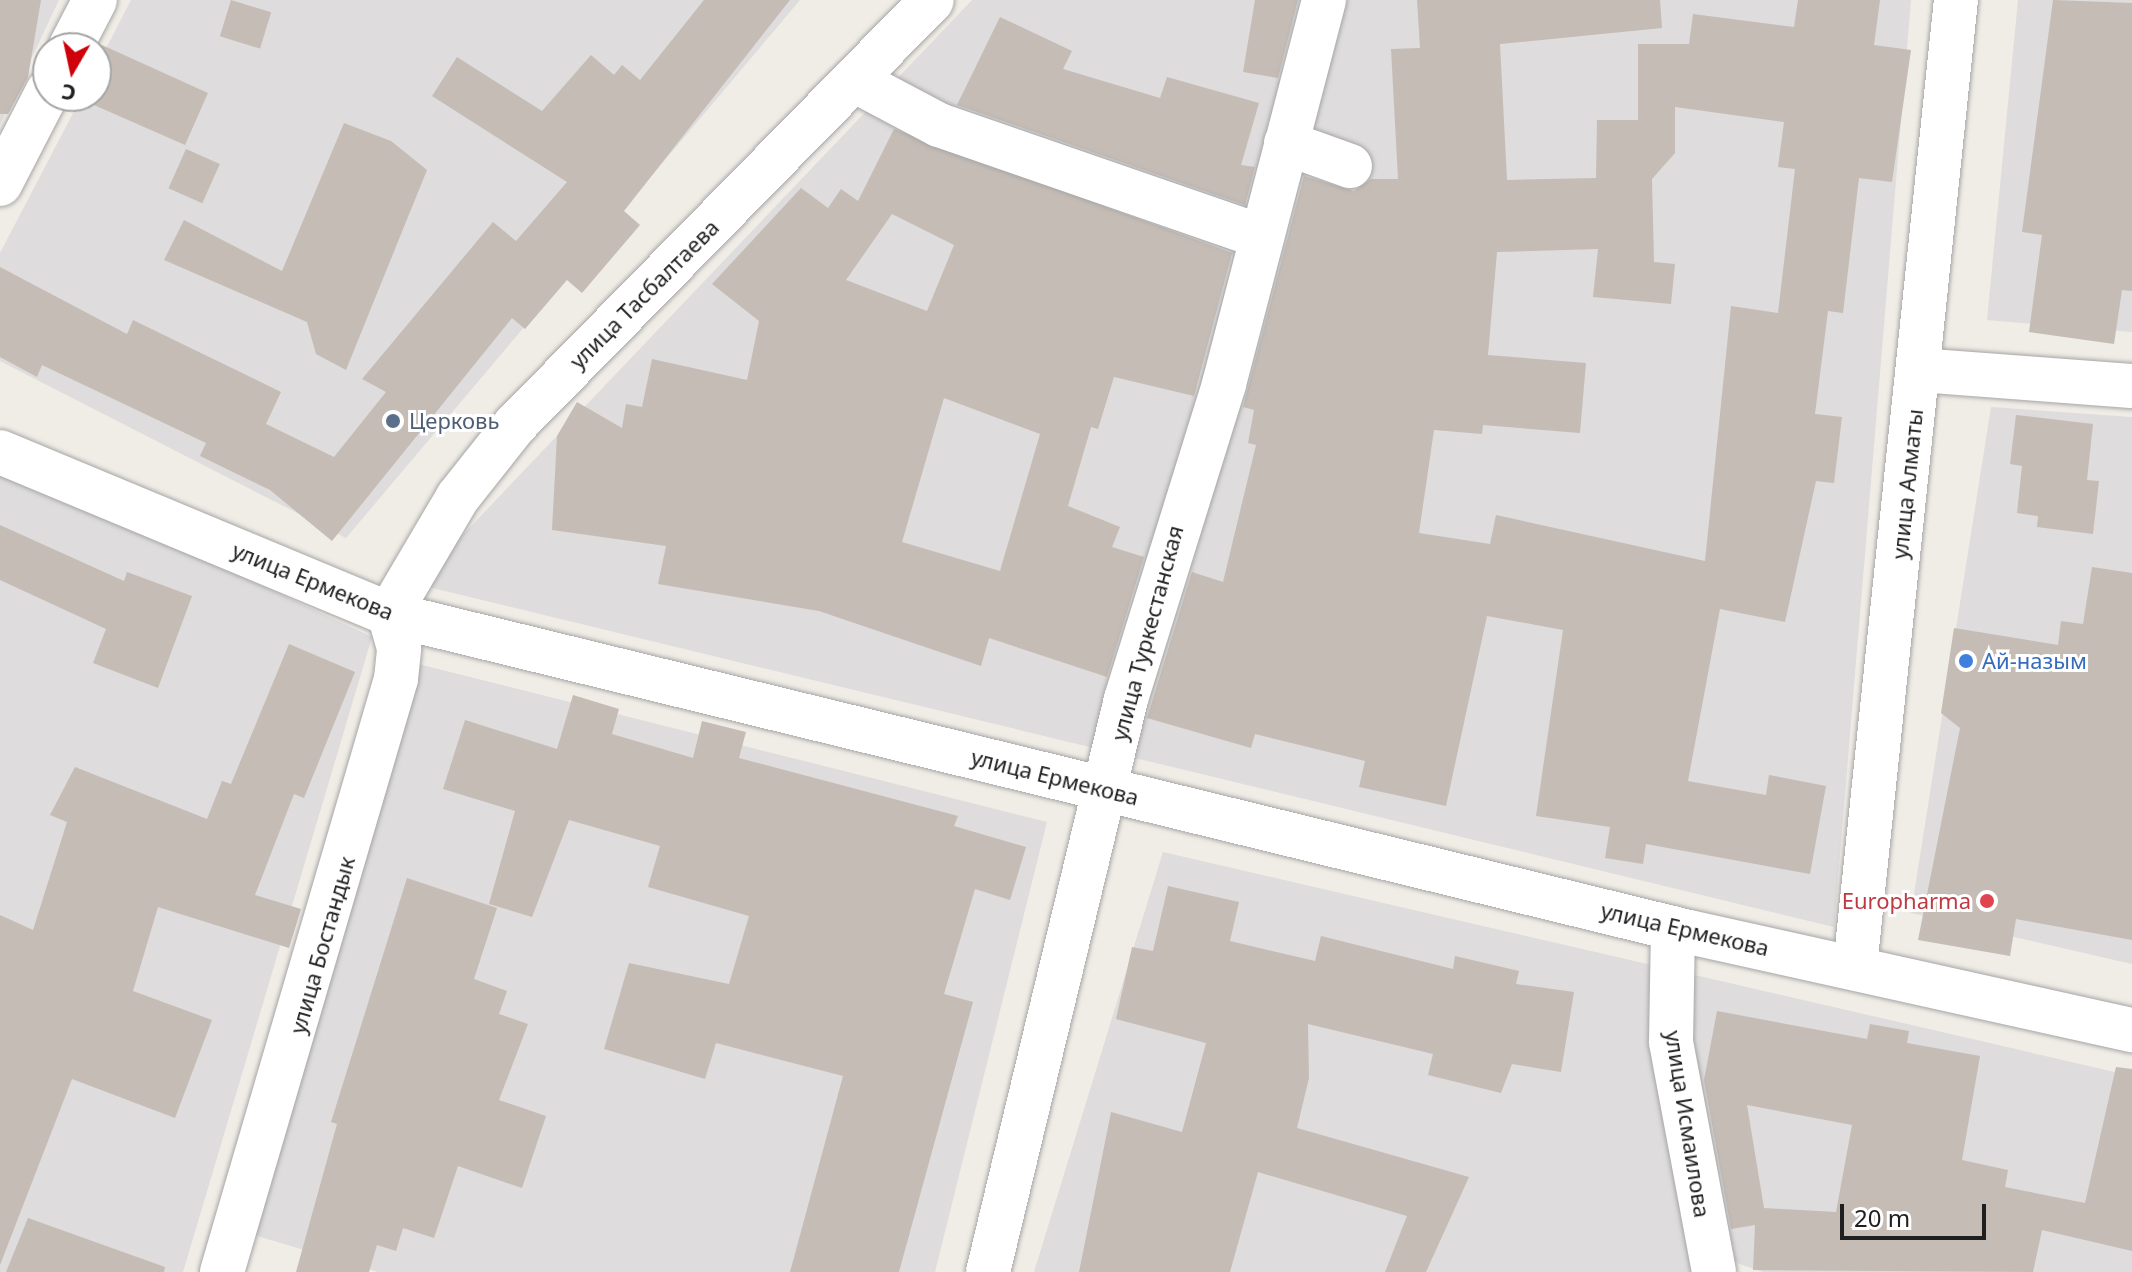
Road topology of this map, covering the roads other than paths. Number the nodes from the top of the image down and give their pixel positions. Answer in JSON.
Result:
{"nodes":[{"id":1,"x":95,"y":0,"type":"edge"},
{"id":2,"x":932,"y":0,"type":"edge"},
{"id":3,"x":1324,"y":0,"type":"edge"},
{"id":4,"x":1956,"y":0,"type":"edge"},
{"id":5,"x":78,"y":32,"type":"edge"},
{"id":6,"x":854,"y":80,"type":"junction"},
{"id":7,"x":37,"y":112,"type":"edge"},
{"id":8,"x":1286,"y":143,"type":"junction"},
{"id":9,"x":1350,"y":166,"type":"dead end"},
{"id":10,"x":0,"y":184,"type":"edge"},
{"id":11,"x":1262,"y":237,"type":"junction"},
{"id":12,"x":1919,"y":370,"type":"junction"},
{"id":13,"x":2132,"y":386,"type":"edge"},
{"id":14,"x":0,"y":452,"type":"edge"},
{"id":15,"x":389,"y":614,"type":"junction"},
{"id":16,"x":1105,"y":791,"type":"junction"},
{"id":17,"x":1673,"y":928,"type":"junction"},
{"id":18,"x":1855,"y":967,"type":"junction"},
{"id":19,"x":2132,"y":1030,"type":"edge"},
{"id":20,"x":222,"y":1272,"type":"edge"},
{"id":21,"x":988,"y":1272,"type":"edge"},
{"id":22,"x":1714,"y":1272,"type":"edge"}],
"edges":[{"from":1,"to":5,"type":"street"},
{"from":2,"to":6,"type":"street","name":"улица Тасбалтаева"},
{"from":3,"to":8,"type":"street","name":"улица Туркестанская"},
{"from":4,"to":12,"type":"street","name":"улица Алматы"},
{"from":6,"to":11,"type":"street"},
{"from":6,"to":15,"type":"street","name":"улица Тасбалтаева"},
{"from":7,"to":10,"type":"street"},
{"from":8,"to":9,"type":"street"},
{"from":8,"to":11,"type":"street","name":"улица Туркестанская"},
{"from":11,"to":16,"type":"street","name":"улица Туркестанская"},
{"from":12,"to":13,"type":"street"},
{"from":12,"to":18,"type":"street","name":"улица Алматы"},
{"from":14,"to":15,"type":"street","name":"улица Ермекова"},
{"from":15,"to":16,"type":"street","name":"улица Ермекова"},
{"from":15,"to":20,"type":"street","name":"улица Бостандык"},
{"from":16,"to":17,"type":"street","name":"улица Ермекова"},
{"from":16,"to":21,"type":"street","name":"улица Туркестанская"},
{"from":17,"to":18,"type":"street","name":"улица Ермекова"},
{"from":17,"to":22,"type":"street","name":"улица Исмаилова"},
{"from":18,"to":19,"type":"street","name":"улица Ермекова"}]}
